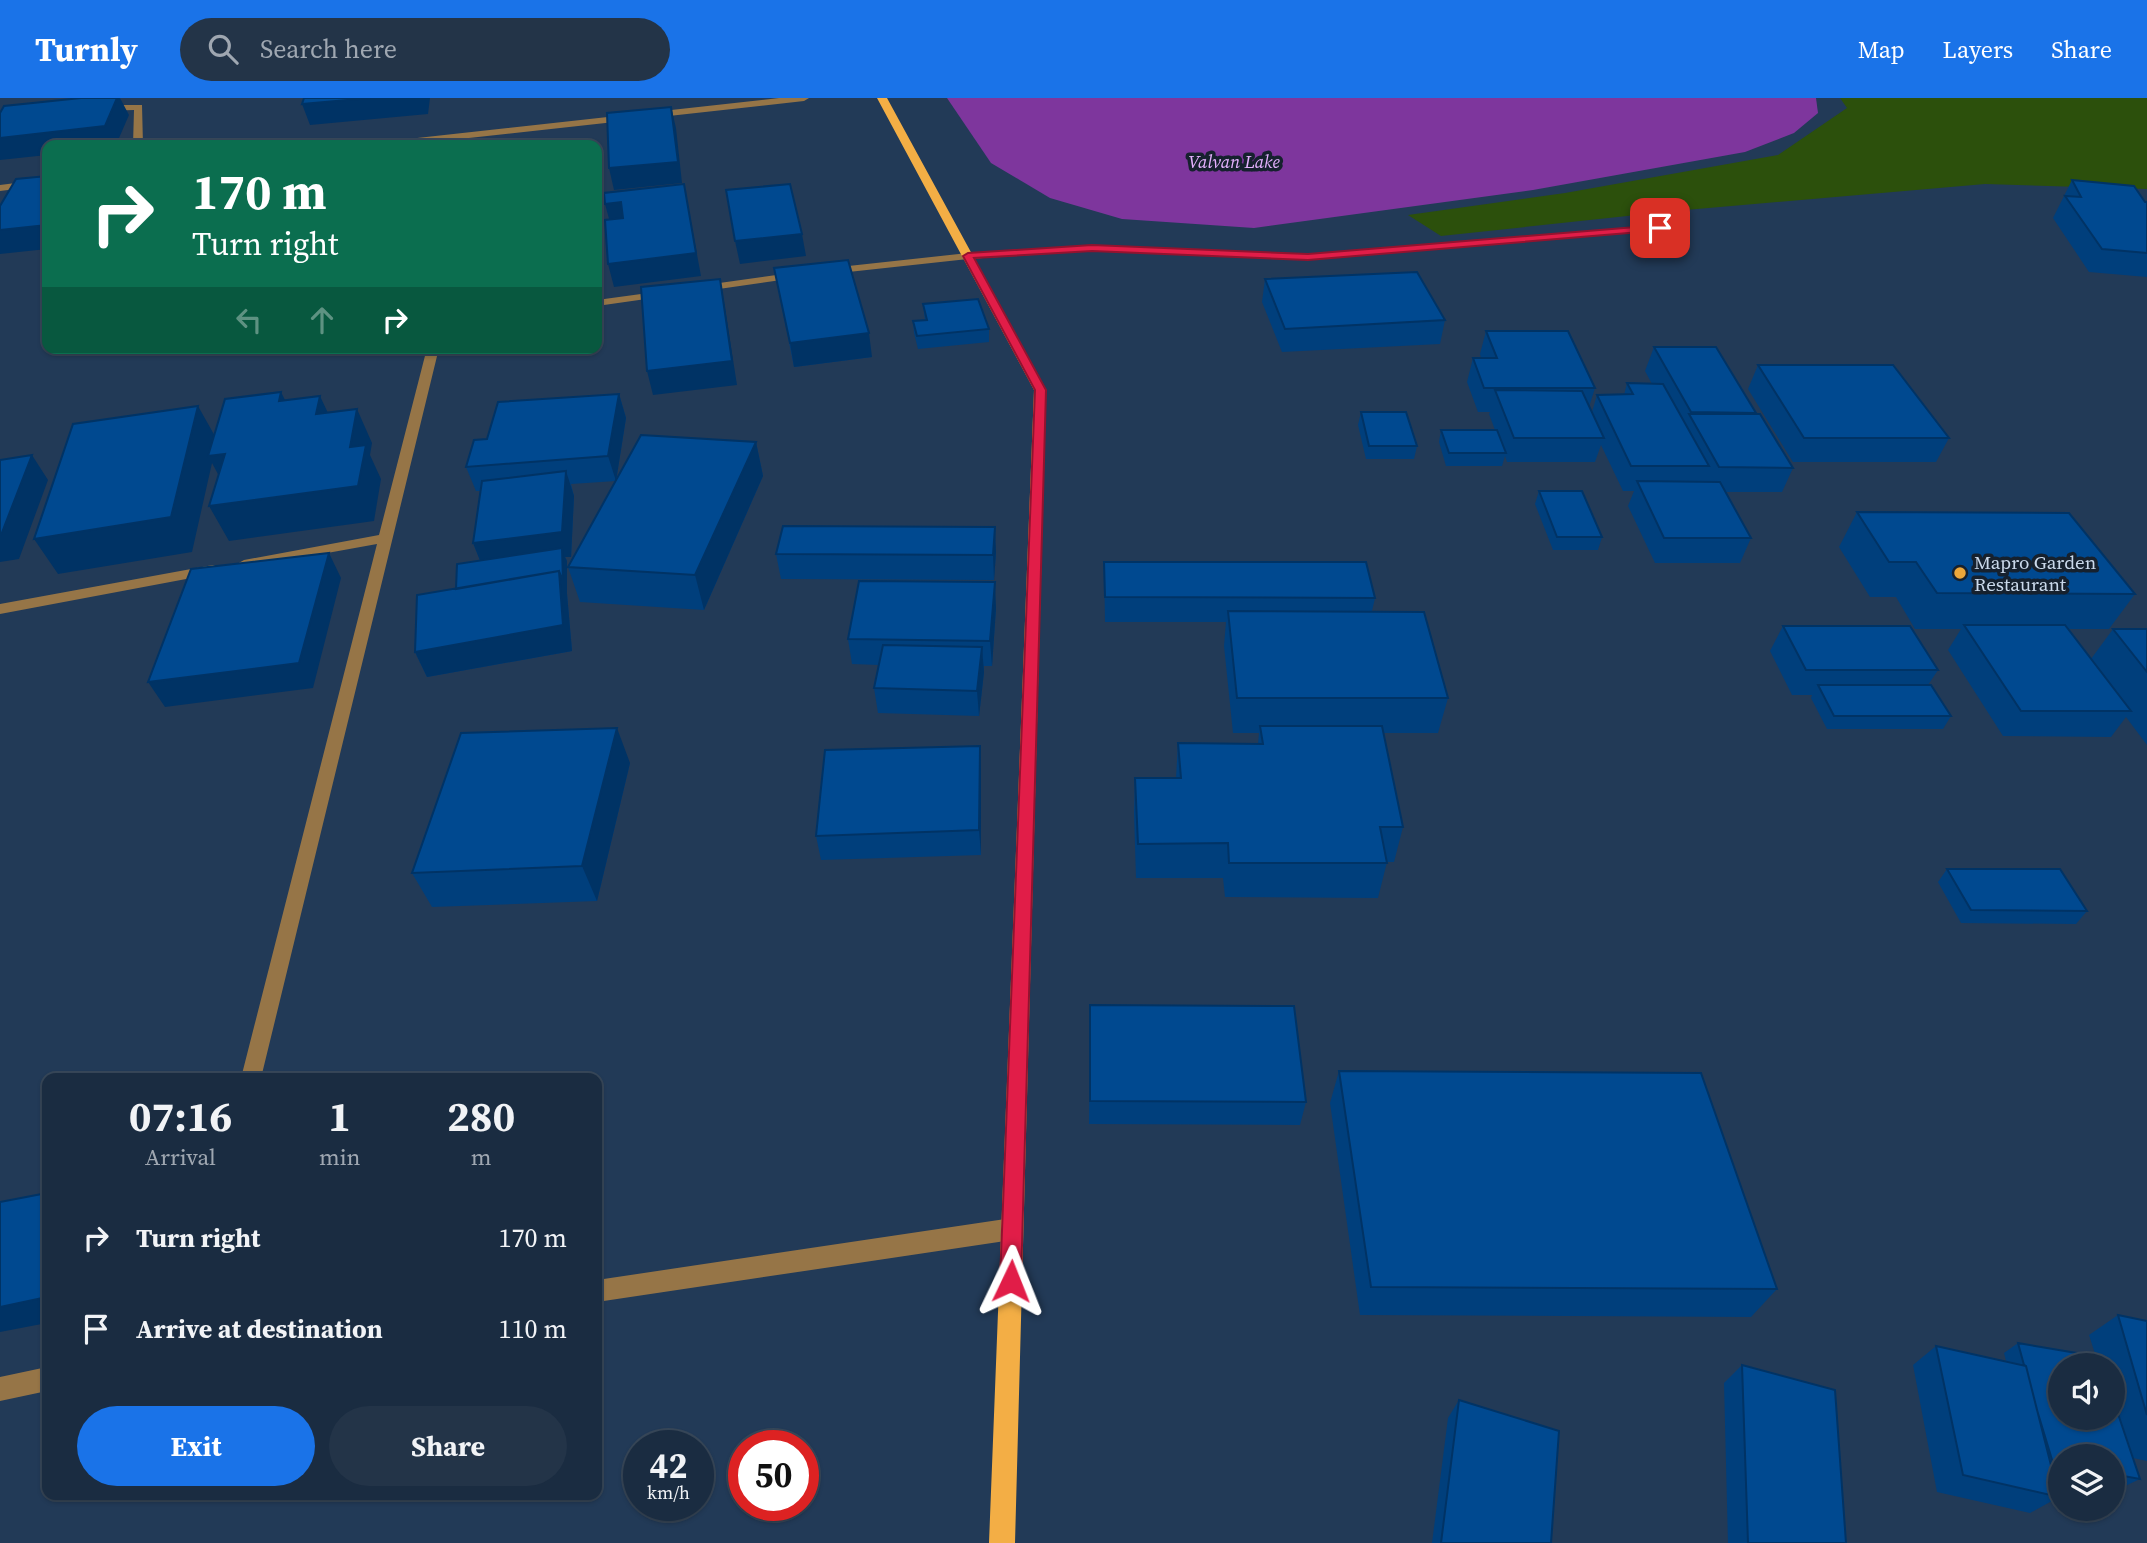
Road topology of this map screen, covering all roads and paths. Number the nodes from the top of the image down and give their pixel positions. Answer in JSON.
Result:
{"nodes":[{"id":1,"x":804,"y":98,"type":"edge"},
{"id":2,"x":883,"y":98,"type":"edge"},
{"id":3,"x":83,"y":109,"type":"edge"},
{"id":4,"x":482,"y":134,"type":"junction"},
{"id":5,"x":138,"y":140,"type":"edge"},
{"id":6,"x":427,"y":140,"type":"edge"},
{"id":7,"x":481,"y":140,"type":"edge"},
{"id":8,"x":42,"y":183,"type":"edge"},
{"id":9,"x":0,"y":188,"type":"edge"},
{"id":10,"x":1660,"y":228,"type":"dead end"},
{"id":11,"x":968,"y":256,"type":"junction"},
{"id":12,"x":692,"y":290,"type":"edge"},
{"id":13,"x":679,"y":292,"type":"edge"},
{"id":14,"x":602,"y":302,"type":"edge"},
{"id":15,"x":431,"y":354,"type":"edge"},
{"id":16,"x":385,"y":538,"type":"junction"},
{"id":17,"x":0,"y":610,"type":"edge"},
{"id":18,"x":252,"y":1073,"type":"edge"},
{"id":19,"x":1012,"y":1228,"type":"junction"},
{"id":20,"x":602,"y":1290,"type":"edge"},
{"id":21,"x":42,"y":1380,"type":"edge"},
{"id":22,"x":0,"y":1389,"type":"edge"},
{"id":23,"x":1002,"y":1543,"type":"edge"}],
"edges":[{"from":1,"to":4,"type":"street"},
{"from":2,"to":11,"type":"main road"},
{"from":3,"to":5,"type":"street"},
{"from":4,"to":6,"type":"street"},
{"from":4,"to":7,"type":"street"},
{"from":8,"to":9,"type":"street"},
{"from":10,"to":11,"type":"street"},
{"from":11,"to":12,"type":"street"},
{"from":11,"to":19,"type":"main road"},
{"from":13,"to":14,"type":"street"},
{"from":15,"to":16,"type":"street"},
{"from":16,"to":17,"type":"street"},
{"from":16,"to":18,"type":"street"},
{"from":19,"to":20,"type":"street"},
{"from":19,"to":23,"type":"main road"},
{"from":21,"to":22,"type":"street"}]}
